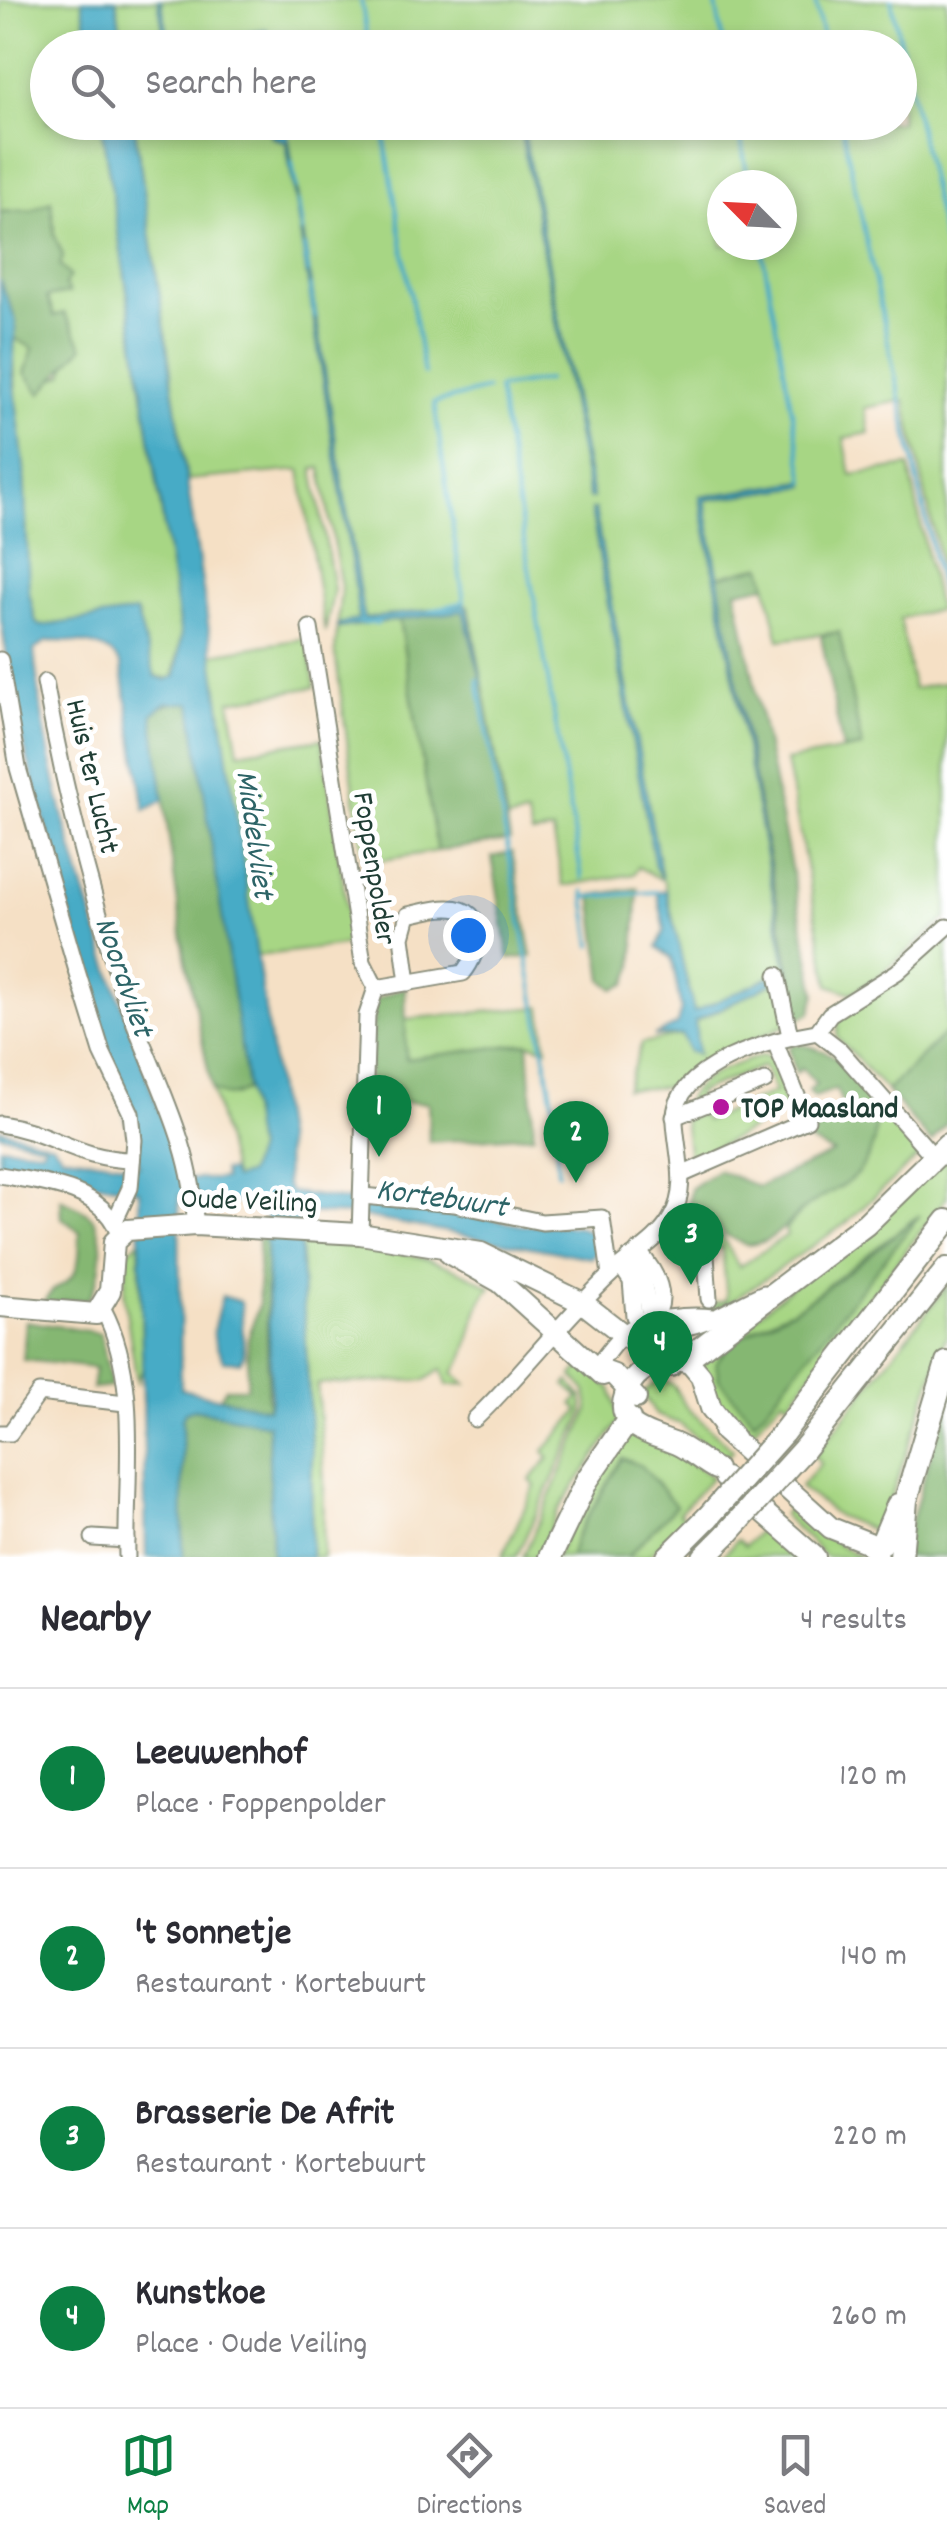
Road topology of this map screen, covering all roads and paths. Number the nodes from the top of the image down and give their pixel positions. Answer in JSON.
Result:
{"nodes":[{"id":1,"x":310,"y":628,"type":"dead end"},
{"id":2,"x":0,"y":660,"type":"edge"},
{"id":3,"x":45,"y":682,"type":"dead end"},
{"id":4,"x":947,"y":927,"type":"edge"},
{"id":5,"x":777,"y":976,"type":"dead end"},
{"id":6,"x":408,"y":983,"type":"junction"},
{"id":7,"x":376,"y":988,"type":"junction"},
{"id":8,"x":816,"y":1032,"type":"junction"},
{"id":9,"x":783,"y":1039,"type":"junction"},
{"id":10,"x":765,"y":1081,"type":"dead end"},
{"id":11,"x":674,"y":1117,"type":"junction"},
{"id":12,"x":0,"y":1124,"type":"edge"},
{"id":13,"x":936,"y":1147,"type":"edge"},
{"id":14,"x":132,"y":1162,"type":"junction"},
{"id":15,"x":681,"y":1175,"type":"junction"},
{"id":16,"x":0,"y":1176,"type":"edge"},
{"id":17,"x":362,"y":1198,"type":"junction"},
{"id":18,"x":190,"y":1220,"type":"junction"},
{"id":19,"x":947,"y":1221,"type":"edge"},
{"id":20,"x":670,"y":1222,"type":"junction"},
{"id":21,"x":360,"y":1226,"type":"junction"},
{"id":22,"x":122,"y":1229,"type":"junction"},
{"id":23,"x":437,"y":1246,"type":"junction"},
{"id":24,"x":624,"y":1262,"type":"junction"},
{"id":25,"x":947,"y":1270,"type":"edge"},
{"id":26,"x":708,"y":1299,"type":"dead end"},
{"id":27,"x":583,"y":1302,"type":"junction"},
{"id":28,"x":0,"y":1306,"type":"edge"},
{"id":29,"x":103,"y":1308,"type":"junction"},
{"id":30,"x":720,"y":1322,"type":"junction"},
{"id":31,"x":648,"y":1325,"type":"junction"},
{"id":32,"x":558,"y":1334,"type":"junction"},
{"id":33,"x":624,"y":1334,"type":"junction"},
{"id":34,"x":661,"y":1356,"type":"junction"},
{"id":35,"x":947,"y":1363,"type":"edge"},
{"id":36,"x":686,"y":1365,"type":"junction"},
{"id":37,"x":594,"y":1368,"type":"junction"},
{"id":38,"x":627,"y":1402,"type":"junction"},
{"id":39,"x":124,"y":1403,"type":"junction"},
{"id":40,"x":475,"y":1419,"type":"dead end"},
{"id":41,"x":0,"y":1432,"type":"edge"},
{"id":42,"x":675,"y":1439,"type":"junction"},
{"id":43,"x":781,"y":1528,"type":"junction"},
{"id":44,"x":93,"y":1538,"type":"dead end"},
{"id":45,"x":127,"y":1548,"type":"edge"},
{"id":46,"x":887,"y":1554,"type":"edge"},
{"id":47,"x":550,"y":1557,"type":"edge"},
{"id":48,"x":668,"y":1557,"type":"edge"},
{"id":49,"x":704,"y":1557,"type":"edge"},
{"id":50,"x":804,"y":1557,"type":"edge"},
{"id":51,"x":815,"y":1557,"type":"edge"}],
"edges":[{"from":1,"to":7,"type":"street","name":"Foppenpolder"},
{"from":2,"to":14,"type":"street"},
{"from":3,"to":18,"type":"street","name":"Huis ter Lucht"},
{"from":4,"to":8,"type":"street"},
{"from":5,"to":9,"type":"street"},
{"from":6,"to":6,"type":"street"},
{"from":6,"to":7,"type":"street"},
{"from":7,"to":17,"type":"street","name":"Foppenpolder"},
{"from":8,"to":9,"type":"street"},
{"from":8,"to":13,"type":"street"},
{"from":9,"to":11,"type":"street"},
{"from":9,"to":15,"type":"street"},
{"from":10,"to":11,"type":"street"},
{"from":11,"to":15,"type":"street"},
{"from":12,"to":14,"type":"street"},
{"from":13,"to":30,"type":"highway"},
{"from":14,"to":22,"type":"street"},
{"from":15,"to":20,"type":"street"},
{"from":16,"to":22,"type":"street"},
{"from":17,"to":21,"type":"street","name":"Foppenpolder"},
{"from":17,"to":24,"type":"street"},
{"from":18,"to":21,"type":"main road","name":"Oude Veiling"},
{"from":18,"to":22,"type":"main road","name":"Oude Veiling"},
{"from":19,"to":48,"type":"highway","bridge":true},
{"from":20,"to":24,"type":"street"},
{"from":20,"to":26,"type":"street"},
{"from":21,"to":23,"type":"main road","name":"Oude Veiling"},
{"from":22,"to":29,"type":"main road"},
{"from":23,"to":27,"type":"main road","name":"Oude Veiling"},
{"from":23,"to":32,"type":"main road","name":"Oude Veiling"},
{"from":24,"to":27,"type":"street"},
{"from":24,"to":31,"type":"street"},
{"from":25,"to":49,"type":"highway","bridge":true},
{"from":27,"to":32,"type":"street"},
{"from":27,"to":33,"type":"main road","name":"Oude Veiling"},
{"from":28,"to":29,"type":"main road"},
{"from":29,"to":39,"type":"street"},
{"from":30,"to":31,"type":"street"},
{"from":30,"to":36,"type":"highway"},
{"from":31,"to":33,"type":"street"},
{"from":31,"to":34,"type":"street"},
{"from":32,"to":37,"type":"main road","name":"Oude Veiling"},
{"from":32,"to":40,"type":"street"},
{"from":33,"to":34,"type":"main road","name":"Oude Veiling"},
{"from":33,"to":37,"type":"street"},
{"from":34,"to":36,"type":"main road"},
{"from":35,"to":46,"type":"highway"},
{"from":36,"to":38,"type":"main road"},
{"from":36,"to":46,"type":"main road"},
{"from":37,"to":38,"type":"main road","name":"Oude Veiling"},
{"from":38,"to":42,"type":"main road"},
{"from":38,"to":42,"type":"main road"},
{"from":38,"to":47,"type":"highway"},
{"from":39,"to":41,"type":"street"},
{"from":39,"to":45,"type":"street"},
{"from":42,"to":43,"type":"main road"},
{"from":43,"to":50,"type":"main road"},
{"from":43,"to":51,"type":"main road"},
{"from":44,"to":45,"type":"street"}]}
